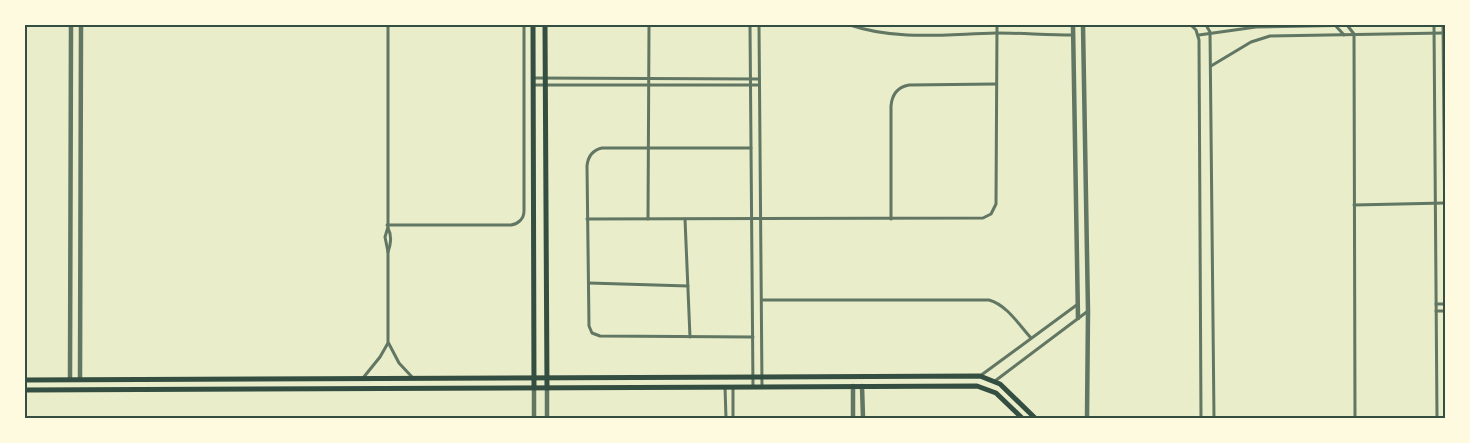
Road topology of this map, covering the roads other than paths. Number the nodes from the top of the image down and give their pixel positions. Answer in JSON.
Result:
{"nodes":[{"id":1,"x":71,"y":25,"type":"edge"},
{"id":2,"x":81,"y":25,"type":"edge"},
{"id":3,"x":388,"y":25,"type":"edge"},
{"id":4,"x":524,"y":25,"type":"edge"},
{"id":5,"x":533,"y":25,"type":"edge"},
{"id":6,"x":544,"y":25,"type":"edge"},
{"id":7,"x":649,"y":25,"type":"edge"},
{"id":8,"x":750,"y":25,"type":"edge"},
{"id":9,"x":759,"y":25,"type":"edge"},
{"id":10,"x":850,"y":25,"type":"edge"},
{"id":11,"x":997,"y":25,"type":"edge"},
{"id":12,"x":1074,"y":25,"type":"edge"},
{"id":13,"x":1083,"y":25,"type":"edge"},
{"id":14,"x":1191,"y":25,"type":"edge"},
{"id":15,"x":1206,"y":25,"type":"edge"},
{"id":16,"x":1335,"y":25,"type":"edge"},
{"id":17,"x":1347,"y":25,"type":"edge"},
{"id":18,"x":1361,"y":25,"type":"edge"},
{"id":19,"x":1434,"y":25,"type":"edge"},
{"id":20,"x":1443,"y":25,"type":"edge"},
{"id":21,"x":1210,"y":32,"type":"junction"},
{"id":22,"x":997,"y":33,"type":"junction"},
{"id":23,"x":1434,"y":33,"type":"junction"},
{"id":24,"x":1443,"y":33,"type":"junction"},
{"id":25,"x":1354,"y":34,"type":"junction"},
{"id":26,"x":1074,"y":35,"type":"junction"},
{"id":27,"x":1199,"y":35,"type":"junction"},
{"id":28,"x":1344,"y":35,"type":"junction"},
{"id":29,"x":1210,"y":66,"type":"junction"},
{"id":30,"x":533,"y":78,"type":"junction"},
{"id":31,"x":545,"y":78,"type":"junction"},
{"id":32,"x":649,"y":79,"type":"junction"},
{"id":33,"x":751,"y":79,"type":"junction"},
{"id":34,"x":759,"y":79,"type":"junction"},
{"id":35,"x":759,"y":84,"type":"junction"},
{"id":36,"x":996,"y":84,"type":"junction"},
{"id":37,"x":533,"y":85,"type":"junction"},
{"id":38,"x":544,"y":85,"type":"junction"},
{"id":39,"x":649,"y":85,"type":"junction"},
{"id":40,"x":751,"y":85,"type":"junction"},
{"id":41,"x":1435,"y":138,"type":"junction"},
{"id":42,"x":1444,"y":138,"type":"edge"},
{"id":43,"x":1434,"y":144,"type":"junction"},
{"id":44,"x":1444,"y":144,"type":"edge"},
{"id":45,"x":648,"y":148,"type":"junction"},
{"id":46,"x":751,"y":148,"type":"junction"},
{"id":47,"x":1445,"y":203,"type":"edge"},
{"id":48,"x":1435,"y":204,"type":"junction"},
{"id":49,"x":1354,"y":205,"type":"junction"},
{"id":50,"x":587,"y":219,"type":"junction"},
{"id":51,"x":648,"y":219,"type":"junction"},
{"id":52,"x":685,"y":219,"type":"junction"},
{"id":53,"x":752,"y":219,"type":"junction"},
{"id":54,"x":761,"y":219,"type":"junction"},
{"id":55,"x":891,"y":219,"type":"junction"},
{"id":56,"x":388,"y":226,"type":"junction"},
{"id":57,"x":1445,"y":243,"type":"edge"},
{"id":58,"x":388,"y":252,"type":"junction"},
{"id":59,"x":588,"y":283,"type":"junction"},
{"id":60,"x":688,"y":286,"type":"junction"},
{"id":61,"x":1088,"y":297,"type":"junction"},
{"id":62,"x":762,"y":300,"type":"junction"},
{"id":63,"x":1078,"y":304,"type":"junction"},
{"id":64,"x":1436,"y":304,"type":"junction"},
{"id":65,"x":1445,"y":304,"type":"edge"},
{"id":66,"x":1088,"y":311,"type":"junction"},
{"id":67,"x":1436,"y":311,"type":"junction"},
{"id":68,"x":1445,"y":311,"type":"edge"},
{"id":69,"x":1078,"y":318,"type":"junction"},
{"id":70,"x":690,"y":337,"type":"junction"},
{"id":71,"x":753,"y":337,"type":"junction"},
{"id":72,"x":1031,"y":338,"type":"junction"},
{"id":73,"x":388,"y":342,"type":"junction"},
{"id":74,"x":753,"y":376,"type":"junction"},
{"id":75,"x":762,"y":376,"type":"junction"},
{"id":76,"x":980,"y":376,"type":"junction"},
{"id":77,"x":413,"y":378,"type":"junction"},
{"id":78,"x":534,"y":378,"type":"junction"},
{"id":79,"x":547,"y":378,"type":"junction"},
{"id":80,"x":70,"y":379,"type":"junction"},
{"id":81,"x":80,"y":379,"type":"junction"},
{"id":82,"x":199,"y":379,"type":"junction"},
{"id":83,"x":362,"y":379,"type":"junction"},
{"id":84,"x":25,"y":380,"type":"edge"},
{"id":85,"x":995,"y":381,"type":"junction"},
{"id":86,"x":853,"y":386,"type":"junction"},
{"id":87,"x":862,"y":386,"type":"junction"},
{"id":88,"x":733,"y":387,"type":"junction"},
{"id":89,"x":753,"y":387,"type":"junction"},
{"id":90,"x":762,"y":387,"type":"junction"},
{"id":91,"x":534,"y":388,"type":"junction"},
{"id":92,"x":547,"y":388,"type":"junction"},
{"id":93,"x":725,"y":388,"type":"junction"},
{"id":94,"x":25,"y":390,"type":"edge"},
{"id":95,"x":199,"y":390,"type":"junction"},
{"id":96,"x":534,"y":418,"type":"edge"},
{"id":97,"x":547,"y":418,"type":"edge"},
{"id":98,"x":726,"y":418,"type":"edge"},
{"id":99,"x":733,"y":418,"type":"edge"},
{"id":100,"x":853,"y":418,"type":"edge"},
{"id":101,"x":863,"y":418,"type":"edge"},
{"id":102,"x":1022,"y":418,"type":"edge"},
{"id":103,"x":1035,"y":418,"type":"edge"},
{"id":104,"x":1087,"y":418,"type":"edge"},
{"id":105,"x":1201,"y":418,"type":"edge"},
{"id":106,"x":1214,"y":418,"type":"edge"},
{"id":107,"x":1355,"y":418,"type":"edge"},
{"id":108,"x":1437,"y":418,"type":"edge"}],
"edges":[{"from":1,"to":80,"type":"street"},
{"from":2,"to":81,"type":"street"},
{"from":3,"to":56,"type":"street"},
{"from":4,"to":56,"type":"street"},
{"from":5,"to":30,"type":"main road"},
{"from":6,"to":31,"type":"main road"},
{"from":7,"to":32,"type":"street"},
{"from":8,"to":33,"type":"street"},
{"from":9,"to":34,"type":"street"},
{"from":10,"to":22,"type":"street"},
{"from":11,"to":22,"type":"street"},
{"from":12,"to":26,"type":"street"},
{"from":13,"to":61,"type":"street"},
{"from":14,"to":27,"type":"street"},
{"from":15,"to":21,"type":"street"},
{"from":16,"to":17,"type":"street"},
{"from":16,"to":21,"type":"street"},
{"from":16,"to":28,"type":"street"},
{"from":17,"to":18,"type":"street"},
{"from":17,"to":25,"type":"street"},
{"from":19,"to":23,"type":"street"},
{"from":20,"to":24,"type":"street"},
{"from":21,"to":27,"type":"street"},
{"from":21,"to":29,"type":"street"},
{"from":22,"to":26,"type":"street"},
{"from":22,"to":36,"type":"street"},
{"from":23,"to":24,"type":"street"},
{"from":23,"to":25,"type":"street"},
{"from":23,"to":41,"type":"street"},
{"from":24,"to":42,"type":"street"},
{"from":25,"to":28,"type":"street"},
{"from":25,"to":49,"type":"street"},
{"from":26,"to":63,"type":"street"},
{"from":27,"to":105,"type":"street"},
{"from":28,"to":29,"type":"street"},
{"from":29,"to":106,"type":"street"},
{"from":30,"to":31,"type":"street"},
{"from":30,"to":37,"type":"main road"},
{"from":31,"to":32,"type":"street"},
{"from":31,"to":38,"type":"main road"},
{"from":32,"to":33,"type":"street"},
{"from":32,"to":39,"type":"street"},
{"from":33,"to":34,"type":"street"},
{"from":33,"to":40,"type":"street"},
{"from":34,"to":35,"type":"street"},
{"from":35,"to":40,"type":"street"},
{"from":35,"to":54,"type":"street"},
{"from":36,"to":55,"type":"street"},
{"from":36,"to":55,"type":"street"},
{"from":37,"to":38,"type":"street"},
{"from":37,"to":78,"type":"main road"},
{"from":38,"to":39,"type":"street"},
{"from":38,"to":79,"type":"main road"},
{"from":39,"to":40,"type":"street"},
{"from":39,"to":45,"type":"street"},
{"from":40,"to":46,"type":"street"},
{"from":41,"to":42,"type":"street"},
{"from":41,"to":43,"type":"street"},
{"from":42,"to":44,"type":"street"},
{"from":43,"to":44,"type":"street"},
{"from":43,"to":48,"type":"street"},
{"from":44,"to":47,"type":"street"},
{"from":45,"to":46,"type":"street"},
{"from":45,"to":50,"type":"street"},
{"from":45,"to":51,"type":"street"},
{"from":46,"to":53,"type":"street"},
{"from":47,"to":48,"type":"street"},
{"from":47,"to":57,"type":"street"},
{"from":48,"to":49,"type":"street"},
{"from":48,"to":64,"type":"street"},
{"from":49,"to":107,"type":"street"},
{"from":50,"to":51,"type":"street"},
{"from":50,"to":59,"type":"street"},
{"from":51,"to":52,"type":"street"},
{"from":52,"to":53,"type":"street"},
{"from":52,"to":60,"type":"street"},
{"from":53,"to":54,"type":"street"},
{"from":53,"to":71,"type":"street"},
{"from":54,"to":55,"type":"street"},
{"from":54,"to":62,"type":"street"},
{"from":56,"to":58,"type":"street"},
{"from":56,"to":58,"type":"street"},
{"from":58,"to":73,"type":"street"},
{"from":59,"to":60,"type":"street"},
{"from":59,"to":70,"type":"street"},
{"from":60,"to":70,"type":"street"},
{"from":61,"to":63,"type":"street"},
{"from":61,"to":66,"type":"street"},
{"from":62,"to":72,"type":"street"},
{"from":62,"to":75,"type":"street"},
{"from":63,"to":69,"type":"street"},
{"from":63,"to":72,"type":"street"},
{"from":64,"to":65,"type":"street"},
{"from":64,"to":67,"type":"street"},
{"from":66,"to":69,"type":"street"},
{"from":66,"to":104,"type":"street"},
{"from":67,"to":68,"type":"street"},
{"from":67,"to":108,"type":"street"},
{"from":69,"to":85,"type":"street"},
{"from":70,"to":71,"type":"street"},
{"from":71,"to":74,"type":"street"},
{"from":72,"to":76,"type":"street"},
{"from":73,"to":77,"type":"street"},
{"from":73,"to":83,"type":"street"},
{"from":74,"to":75,"type":"main road"},
{"from":74,"to":79,"type":"main road"},
{"from":74,"to":89,"type":"street"},
{"from":75,"to":76,"type":"main road"},
{"from":75,"to":90,"type":"street"},
{"from":76,"to":85,"type":"main road"},
{"from":77,"to":78,"type":"main road"},
{"from":77,"to":83,"type":"main road"},
{"from":78,"to":79,"type":"main road"},
{"from":78,"to":91,"type":"main road"},
{"from":79,"to":92,"type":"main road"},
{"from":80,"to":81,"type":"main road"},
{"from":80,"to":84,"type":"main road"},
{"from":81,"to":82,"type":"main road"},
{"from":82,"to":83,"type":"main road"},
{"from":82,"to":95,"type":"main road"},
{"from":85,"to":103,"type":"main road"},
{"from":86,"to":87,"type":"main road"},
{"from":86,"to":90,"type":"main road"},
{"from":86,"to":100,"type":"street"},
{"from":87,"to":101,"type":"street"},
{"from":87,"to":102,"type":"main road"},
{"from":88,"to":89,"type":"main road"},
{"from":88,"to":93,"type":"main road"},
{"from":88,"to":99,"type":"street"},
{"from":89,"to":90,"type":"main road"},
{"from":91,"to":92,"type":"main road"},
{"from":91,"to":95,"type":"main road"},
{"from":91,"to":96,"type":"street"},
{"from":92,"to":93,"type":"main road"},
{"from":92,"to":97,"type":"street"},
{"from":93,"to":98,"type":"street"},
{"from":94,"to":95,"type":"main road"}]}
